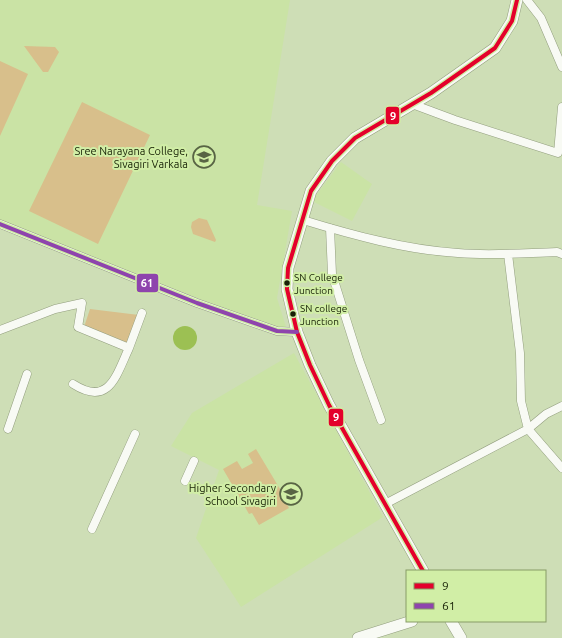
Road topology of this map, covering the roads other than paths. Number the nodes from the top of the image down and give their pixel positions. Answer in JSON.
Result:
{"nodes":[{"id":1,"x":517,"y":0,"type":"edge"},
{"id":2,"x":526,"y":0,"type":"edge"},
{"id":3,"x":552,"y":44,"type":"junction"},
{"id":4,"x":562,"y":45,"type":"edge"},
{"id":5,"x":562,"y":67,"type":"edge"},
{"id":6,"x":412,"y":104,"type":"junction"},
{"id":7,"x":562,"y":107,"type":"edge"},
{"id":8,"x":303,"y":220,"type":"junction"},
{"id":9,"x":0,"y":224,"type":"edge"},
{"id":10,"x":330,"y":228,"type":"junction"},
{"id":11,"x":508,"y":254,"type":"junction"},
{"id":12,"x":562,"y":254,"type":"edge"},
{"id":13,"x":142,"y":313,"type":"dead end"},
{"id":14,"x":0,"y":330,"type":"edge"},
{"id":15,"x":297,"y":332,"type":"junction"},
{"id":16,"x":129,"y":348,"type":"junction"},
{"id":17,"x":28,"y":374,"type":"dead end"},
{"id":18,"x":73,"y":384,"type":"dead end"},
{"id":19,"x":562,"y":406,"type":"edge"},
{"id":20,"x":381,"y":420,"type":"dead end"},
{"id":21,"x":8,"y":429,"type":"dead end"},
{"id":22,"x":528,"y":429,"type":"junction"},
{"id":23,"x":135,"y":434,"type":"dead end"},
{"id":24,"x":194,"y":461,"type":"dead end"},
{"id":25,"x":562,"y":468,"type":"edge"},
{"id":26,"x":185,"y":481,"type":"dead end"},
{"id":27,"x":385,"y":504,"type":"junction"},
{"id":28,"x":92,"y":529,"type":"dead end"},
{"id":29,"x":422,"y":570,"type":"edge"},
{"id":30,"x":409,"y":622,"type":"edge"},
{"id":31,"x":452,"y":622,"type":"edge"},
{"id":32,"x":358,"y":638,"type":"edge"},
{"id":33,"x":461,"y":638,"type":"edge"}],
"edges":[{"from":1,"to":6,"type":"main road"},
{"from":2,"to":3,"type":"street"},
{"from":3,"to":4,"type":"street"},
{"from":3,"to":5,"type":"street"},
{"from":6,"to":7,"type":"street"},
{"from":6,"to":8,"type":"main road"},
{"from":8,"to":10,"type":"street"},
{"from":8,"to":15,"type":"main road"},
{"from":9,"to":15,"type":"street"},
{"from":10,"to":11,"type":"street"},
{"from":10,"to":20,"type":"street"},
{"from":11,"to":12,"type":"street"},
{"from":11,"to":22,"type":"street"},
{"from":13,"to":16,"type":"street"},
{"from":14,"to":16,"type":"street"},
{"from":15,"to":27,"type":"main road"},
{"from":16,"to":18,"type":"street"},
{"from":17,"to":21,"type":"street"},
{"from":19,"to":22,"type":"street"},
{"from":22,"to":25,"type":"street"},
{"from":22,"to":27,"type":"street"},
{"from":23,"to":28,"type":"street"},
{"from":24,"to":26,"type":"street"},
{"from":27,"to":29,"type":"main road"},
{"from":30,"to":32,"type":"main road"},
{"from":31,"to":33,"type":"main road"}]}
